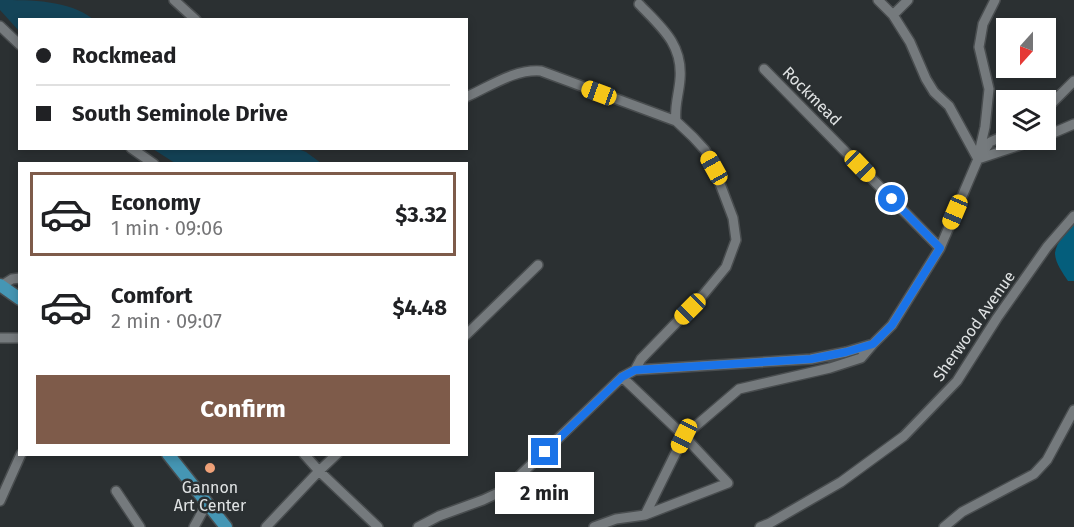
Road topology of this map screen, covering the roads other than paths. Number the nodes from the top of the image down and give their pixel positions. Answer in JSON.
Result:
{"nodes":[{"id":1,"x":174,"y":0,"type":"edge"},
{"id":2,"x":878,"y":0,"type":"edge"},
{"id":3,"x":908,"y":0,"type":"edge"},
{"id":4,"x":995,"y":0,"type":"edge"},
{"id":5,"x":639,"y":4,"type":"dead end"},
{"id":6,"x":893,"y":15,"type":"junction"},
{"id":7,"x":193,"y":18,"type":"edge"},
{"id":8,"x":0,"y":26,"type":"edge"},
{"id":9,"x":18,"y":43,"type":"edge"},
{"id":10,"x":764,"y":69,"type":"dead end"},
{"id":11,"x":1074,"y":81,"type":"edge"},
{"id":12,"x":468,"y":96,"type":"edge"},
{"id":13,"x":1056,"y":99,"type":"edge"},
{"id":14,"x":676,"y":122,"type":"junction"},
{"id":15,"x":1074,"y":124,"type":"edge"},
{"id":16,"x":1056,"y":132,"type":"edge"},
{"id":17,"x":996,"y":139,"type":"edge"},
{"id":18,"x":134,"y":150,"type":"edge"},
{"id":19,"x":1005,"y":150,"type":"edge"},
{"id":20,"x":978,"y":159,"type":"junction"},
{"id":21,"x":151,"y":162,"type":"edge"},
{"id":22,"x":1074,"y":216,"type":"edge"},
{"id":23,"x":940,"y":248,"type":"junction"},
{"id":24,"x":538,"y":265,"type":"dead end"},
{"id":25,"x":18,"y":278,"type":"edge"},
{"id":26,"x":1,"y":286,"type":"edge"},
{"id":27,"x":18,"y":298,"type":"edge"},
{"id":28,"x":468,"y":333,"type":"edge"},
{"id":29,"x":0,"y":338,"type":"edge"},
{"id":30,"x":18,"y":338,"type":"edge"},
{"id":31,"x":873,"y":344,"type":"junction"},
{"id":32,"x":635,"y":370,"type":"junction"},
{"id":33,"x":622,"y":377,"type":"junction"},
{"id":34,"x":1074,"y":410,"type":"edge"},
{"id":35,"x":684,"y":436,"type":"junction"},
{"id":36,"x":20,"y":456,"type":"edge"},
{"id":37,"x":170,"y":456,"type":"edge"},
{"id":38,"x":306,"y":456,"type":"edge"},
{"id":39,"x":335,"y":456,"type":"edge"},
{"id":40,"x":318,"y":471,"type":"junction"},
{"id":41,"x":116,"y":491,"type":"dead end"},
{"id":42,"x":0,"y":501,"type":"edge"},
{"id":43,"x":207,"y":503,"type":"junction"},
{"id":44,"x":645,"y":515,"type":"junction"},
{"id":45,"x":765,"y":526,"type":"edge"},
{"id":46,"x":140,"y":527,"type":"edge"},
{"id":47,"x":194,"y":527,"type":"edge"},
{"id":48,"x":226,"y":527,"type":"edge"},
{"id":49,"x":266,"y":527,"type":"edge"},
{"id":50,"x":378,"y":527,"type":"edge"},
{"id":51,"x":418,"y":527,"type":"edge"},
{"id":52,"x":594,"y":527,"type":"edge"},
{"id":53,"x":944,"y":527,"type":"edge"}],
"edges":[{"from":1,"to":7,"type":"street"},
{"from":2,"to":6,"type":"street"},
{"from":3,"to":6,"type":"street"},
{"from":4,"to":20,"type":"street"},
{"from":5,"to":14,"type":"street"},
{"from":6,"to":20,"type":"street"},
{"from":8,"to":9,"type":"street"},
{"from":10,"to":23,"type":"street","name":"Rockmead"},
{"from":11,"to":13,"type":"street"},
{"from":12,"to":14,"type":"street"},
{"from":14,"to":32,"type":"street"},
{"from":15,"to":16,"type":"street"},
{"from":17,"to":20,"type":"street"},
{"from":18,"to":21,"type":"street"},
{"from":19,"to":20,"type":"street"},
{"from":20,"to":23,"type":"street"},
{"from":22,"to":45,"type":"street","name":"Sherwood Avenue"},
{"from":23,"to":31,"type":"street"},
{"from":24,"to":28,"type":"street"},
{"from":25,"to":26,"type":"street"},
{"from":26,"to":27,"type":"main road"},
{"from":29,"to":30,"type":"street"},
{"from":31,"to":32,"type":"street"},
{"from":31,"to":35,"type":"street"},
{"from":32,"to":33,"type":"street"},
{"from":33,"to":35,"type":"street"},
{"from":33,"to":51,"type":"street"},
{"from":34,"to":53,"type":"street"},
{"from":35,"to":44,"type":"street"},
{"from":35,"to":44,"type":"street"},
{"from":36,"to":42,"type":"street"},
{"from":37,"to":43,"type":"main road"},
{"from":38,"to":40,"type":"street"},
{"from":39,"to":40,"type":"street"},
{"from":40,"to":49,"type":"street"},
{"from":40,"to":50,"type":"street"},
{"from":41,"to":46,"type":"street"},
{"from":43,"to":47,"type":"street"},
{"from":43,"to":48,"type":"main road"},
{"from":44,"to":52,"type":"street"}]}
